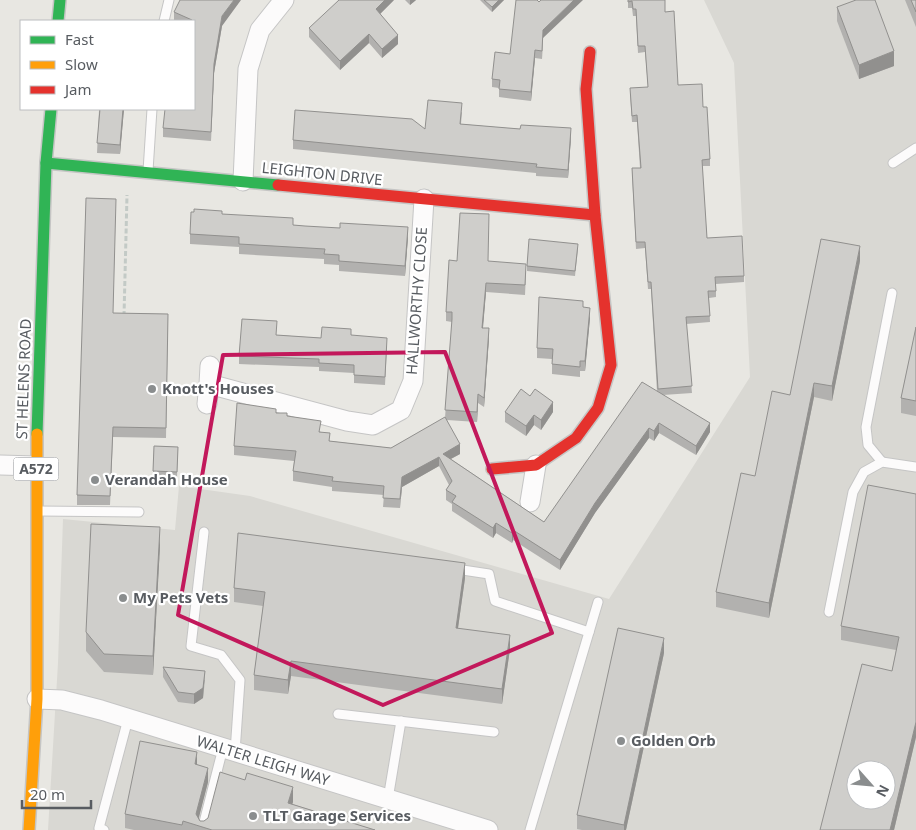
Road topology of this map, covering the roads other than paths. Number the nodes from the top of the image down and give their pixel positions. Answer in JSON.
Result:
{"nodes":[{"id":1,"x":60,"y":0,"type":"edge"},
{"id":2,"x":169,"y":0,"type":"edge"},
{"id":3,"x":284,"y":0,"type":"edge"},
{"id":4,"x":58,"y":20,"type":"edge"},
{"id":5,"x":164,"y":20,"type":"edge"},
{"id":6,"x":590,"y":52,"type":"dead end"},
{"id":7,"x":50,"y":110,"type":"edge"},
{"id":8,"x":152,"y":110,"type":"edge"},
{"id":9,"x":916,"y":148,"type":"edge"},
{"id":10,"x":46,"y":163,"type":"junction"},
{"id":11,"x":893,"y":163,"type":"dead end"},
{"id":12,"x":148,"y":172,"type":"junction"},
{"id":13,"x":243,"y":181,"type":"junction"},
{"id":14,"x":424,"y":199,"type":"junction"},
{"id":15,"x":595,"y":215,"type":"junction"},
{"id":16,"x":892,"y":293,"type":"dead end"},
{"id":17,"x":207,"y":404,"type":"dead end"},
{"id":18,"x":882,"y":462,"type":"junction"},
{"id":19,"x":0,"y":465,"type":"edge"},
{"id":20,"x":536,"y":465,"type":"junction"},
{"id":21,"x":36,"y":466,"type":"junction"},
{"id":22,"x":916,"y":467,"type":"edge"},
{"id":23,"x":492,"y":469,"type":"dead end"},
{"id":24,"x":530,"y":502,"type":"dead end"},
{"id":25,"x":36,"y":511,"type":"junction"},
{"id":26,"x":139,"y":512,"type":"dead end"},
{"id":27,"x":204,"y":532,"type":"dead end"},
{"id":28,"x":450,"y":569,"type":"edge"},
{"id":29,"x":598,"y":602,"type":"dead end"},
{"id":30,"x":829,"y":612,"type":"dead end"},
{"id":31,"x":589,"y":632,"type":"junction"},
{"id":32,"x":37,"y":699,"type":"junction"},
{"id":33,"x":338,"y":714,"type":"dead end"},
{"id":34,"x":128,"y":718,"type":"junction"},
{"id":35,"x":401,"y":721,"type":"junction"},
{"id":36,"x":494,"y":732,"type":"dead end"},
{"id":37,"x":229,"y":750,"type":"junction"},
{"id":38,"x":388,"y":799,"type":"junction"},
{"id":39,"x":29,"y":830,"type":"edge"},
{"id":40,"x":104,"y":830,"type":"edge"},
{"id":41,"x":202,"y":830,"type":"edge"},
{"id":42,"x":488,"y":830,"type":"edge"},
{"id":43,"x":530,"y":830,"type":"edge"}],
"edges":[{"from":1,"to":4,"type":"street"},
{"from":2,"to":5,"type":"lane"},
{"from":3,"to":13,"type":"street"},
{"from":6,"to":15,"type":"street"},
{"from":7,"to":10,"type":"street","name":"ST HELENS ROAD","number":"A572"},
{"from":8,"to":12,"type":"lane"},
{"from":9,"to":11,"type":"lane"},
{"from":10,"to":12,"type":"street","name":"LEIGHTON DRIVE"},
{"from":10,"to":21,"type":"street","name":"ST HELENS ROAD","number":"A572"},
{"from":12,"to":13,"type":"street","name":"LEIGHTON DRIVE"},
{"from":13,"to":14,"type":"street","name":"LEIGHTON DRIVE"},
{"from":14,"to":15,"type":"street","name":"LEIGHTON DRIVE"},
{"from":14,"to":17,"type":"street","name":"HALLWORTHY CLOSE"},
{"from":15,"to":20,"type":"street"},
{"from":16,"to":18,"type":"lane"},
{"from":18,"to":22,"type":"lane"},
{"from":18,"to":30,"type":"lane"},
{"from":19,"to":21,"type":"street"},
{"from":20,"to":23,"type":"street"},
{"from":20,"to":24,"type":"street"},
{"from":21,"to":25,"type":"street","name":"ST HELENS ROAD","number":"A572"},
{"from":25,"to":26,"type":"lane"},
{"from":25,"to":32,"type":"street","name":"ST HELENS ROAD","number":"A572"},
{"from":27,"to":37,"type":"lane"},
{"from":28,"to":31,"type":"lane"},
{"from":29,"to":31,"type":"lane"},
{"from":31,"to":43,"type":"lane"},
{"from":32,"to":34,"type":"street","name":"WALTER LEIGH WAY"},
{"from":32,"to":39,"type":"street","name":"ST HELENS ROAD","number":"A572"},
{"from":33,"to":35,"type":"lane"},
{"from":34,"to":37,"type":"street","name":"WALTER LEIGH WAY"},
{"from":34,"to":40,"type":"lane"},
{"from":35,"to":36,"type":"lane"},
{"from":35,"to":38,"type":"lane"},
{"from":37,"to":38,"type":"street","name":"WALTER LEIGH WAY"},
{"from":37,"to":41,"type":"lane"},
{"from":38,"to":42,"type":"street","name":"WALTER LEIGH WAY"}]}
